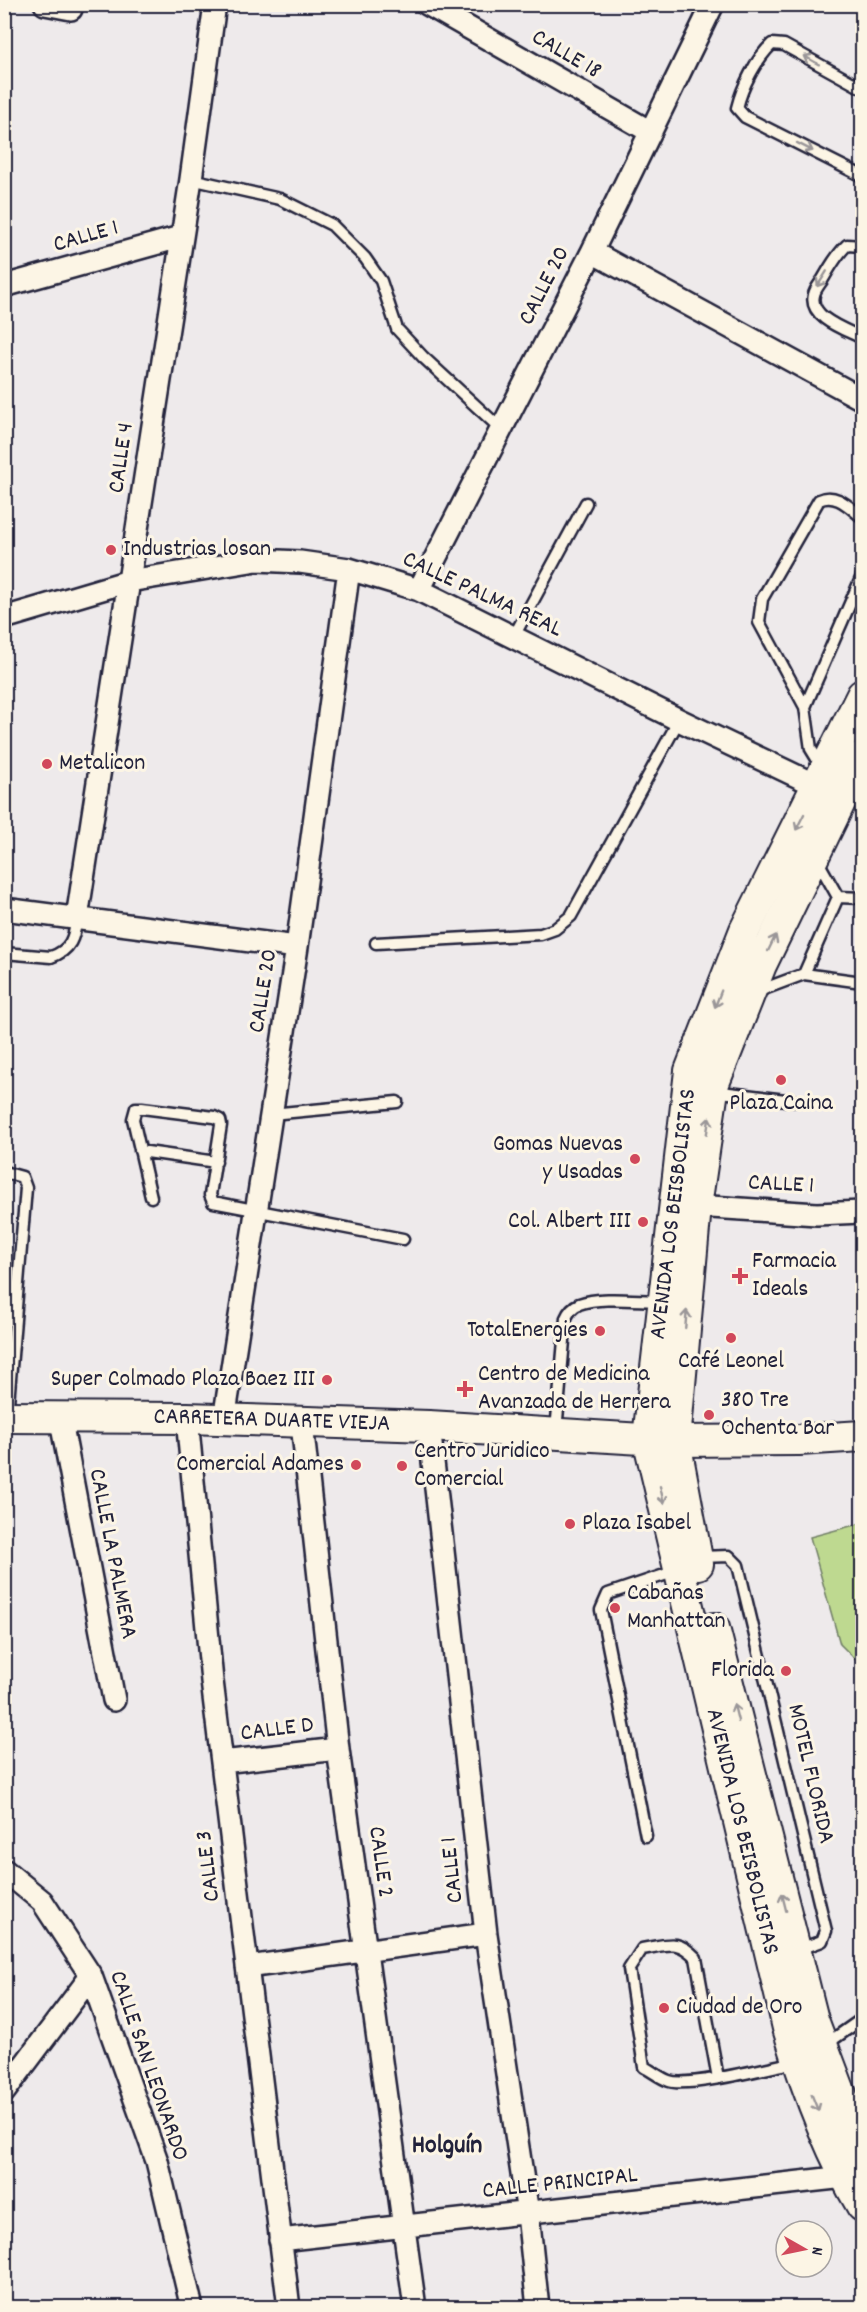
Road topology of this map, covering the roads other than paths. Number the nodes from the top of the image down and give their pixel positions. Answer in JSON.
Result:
{"nodes":[{"id":1,"x":45,"y":4,"type":"edge"},
{"id":2,"x":215,"y":4,"type":"edge"},
{"id":3,"x":427,"y":4,"type":"edge"},
{"id":4,"x":713,"y":4,"type":"edge"},
{"id":5,"x":71,"y":9,"type":"dead end"},
{"id":6,"x":862,"y":88,"type":"edge"},
{"id":7,"x":649,"y":132,"type":"junction"},
{"id":8,"x":862,"y":176,"type":"edge"},
{"id":9,"x":191,"y":179,"type":"junction"},
{"id":10,"x":180,"y":237,"type":"junction"},
{"id":11,"x":862,"y":246,"type":"edge"},
{"id":12,"x":592,"y":252,"type":"junction"},
{"id":13,"x":4,"y":286,"type":"edge"},
{"id":14,"x":862,"y":338,"type":"edge"},
{"id":15,"x":862,"y":399,"type":"edge"},
{"id":16,"x":501,"y":429,"type":"junction"},
{"id":17,"x":586,"y":503,"type":"dead end"},
{"id":18,"x":862,"y":516,"type":"edge"},
{"id":19,"x":349,"y":569,"type":"junction"},
{"id":20,"x":862,"y":576,"type":"edge"},
{"id":21,"x":129,"y":581,"type":"junction"},
{"id":22,"x":419,"y":590,"type":"junction"},
{"id":23,"x":4,"y":618,"type":"edge"},
{"id":24,"x":514,"y":636,"type":"junction"},
{"id":25,"x":862,"y":694,"type":"edge"},
{"id":26,"x":805,"y":707,"type":"junction"},
{"id":27,"x":679,"y":720,"type":"junction"},
{"id":28,"x":862,"y":757,"type":"edge"},
{"id":29,"x":828,"y":786,"type":"junction"},
{"id":30,"x":815,"y":855,"type":"junction"},
{"id":31,"x":838,"y":897,"type":"junction"},
{"id":32,"x":862,"y":898,"type":"edge"},
{"id":33,"x":4,"y":909,"type":"edge"},
{"id":34,"x":77,"y":918,"type":"junction"},
{"id":35,"x":376,"y":943,"type":"dead end"},
{"id":36,"x":297,"y":947,"type":"junction"},
{"id":37,"x":4,"y":953,"type":"edge"},
{"id":38,"x":804,"y":974,"type":"junction"},
{"id":39,"x":862,"y":982,"type":"edge"},
{"id":40,"x":747,"y":995,"type":"junction"},
{"id":41,"x":713,"y":1091,"type":"junction"},
{"id":42,"x":794,"y":1101,"type":"dead end"},
{"id":43,"x":397,"y":1102,"type":"dead end"},
{"id":44,"x":271,"y":1114,"type":"junction"},
{"id":45,"x":140,"y":1151,"type":"junction"},
{"id":46,"x":216,"y":1162,"type":"junction"},
{"id":47,"x":4,"y":1172,"type":"edge"},
{"id":48,"x":151,"y":1197,"type":"dead end"},
{"id":49,"x":696,"y":1206,"type":"junction"},
{"id":50,"x":256,"y":1212,"type":"junction"},
{"id":51,"x":862,"y":1212,"type":"edge"},
{"id":52,"x":403,"y":1239,"type":"dead end"},
{"id":53,"x":664,"y":1301,"type":"junction"},
{"id":54,"x":60,"y":1416,"type":"junction"},
{"id":55,"x":6,"y":1417,"type":"edge"},
{"id":56,"x":187,"y":1418,"type":"junction"},
{"id":57,"x":224,"y":1420,"type":"junction"},
{"id":58,"x":302,"y":1424,"type":"junction"},
{"id":59,"x":429,"y":1426,"type":"junction"},
{"id":60,"x":556,"y":1433,"type":"junction"},
{"id":61,"x":862,"y":1436,"type":"edge"},
{"id":62,"x":662,"y":1439,"type":"junction"},
{"id":63,"x":688,"y":1564,"type":"junction"},
{"id":64,"x":114,"y":1700,"type":"dead end"},
{"id":65,"x":338,"y":1749,"type":"junction"},
{"id":66,"x":222,"y":1762,"type":"junction"},
{"id":67,"x":646,"y":1836,"type":"dead end"},
{"id":68,"x":4,"y":1870,"type":"edge"},
{"id":69,"x":486,"y":1934,"type":"junction"},
{"id":70,"x":366,"y":1949,"type":"junction"},
{"id":71,"x":247,"y":1967,"type":"junction"},
{"id":72,"x":91,"y":1976,"type":"junction"},
{"id":73,"x":862,"y":2019,"type":"edge"},
{"id":74,"x":811,"y":2054,"type":"junction"},
{"id":75,"x":718,"y":2078,"type":"junction"},
{"id":76,"x":4,"y":2092,"type":"edge"},
{"id":77,"x":862,"y":2150,"type":"edge"},
{"id":78,"x":854,"y":2174,"type":"edge"},
{"id":79,"x":862,"y":2206,"type":"edge"},
{"id":80,"x":528,"y":2214,"type":"junction"},
{"id":81,"x":405,"y":2226,"type":"junction"},
{"id":82,"x":280,"y":2240,"type":"junction"},
{"id":83,"x":192,"y":2307,"type":"edge"},
{"id":84,"x":290,"y":2307,"type":"edge"},
{"id":85,"x":415,"y":2307,"type":"edge"},
{"id":86,"x":538,"y":2307,"type":"edge"}],
"edges":[{"from":1,"to":5,"type":"street"},
{"from":2,"to":9,"type":"street","name":"CALLE 4"},
{"from":3,"to":7,"type":"street","name":"CALLE 18"},
{"from":4,"to":7,"type":"street","name":"CALLE 20"},
{"from":6,"to":8,"type":"lane","one_way":true},
{"from":7,"to":12,"type":"street","name":"CALLE 20"},
{"from":9,"to":10,"type":"street","name":"CALLE 4"},
{"from":9,"to":16,"type":"lane"},
{"from":10,"to":13,"type":"street","name":"CALLE 1"},
{"from":10,"to":21,"type":"street","name":"CALLE 4"},
{"from":11,"to":14,"type":"lane","one_way":true},
{"from":12,"to":15,"type":"street"},
{"from":12,"to":16,"type":"street","name":"CALLE 20"},
{"from":16,"to":22,"type":"street","name":"CALLE 20"},
{"from":17,"to":24,"type":"lane"},
{"from":18,"to":26,"type":"lane"},
{"from":19,"to":21,"type":"street","name":"CALLE PALMA REAL"},
{"from":19,"to":22,"type":"street","name":"CALLE PALMA REAL"},
{"from":19,"to":36,"type":"street","name":"CALLE 20"},
{"from":20,"to":26,"type":"lane"},
{"from":21,"to":23,"type":"street","name":"CALLE PALMA REAL"},
{"from":21,"to":34,"type":"street","name":"CALLE 4"},
{"from":22,"to":24,"type":"street","name":"CALLE PALMA REAL"},
{"from":24,"to":27,"type":"street","name":"CALLE PALMA REAL"},
{"from":25,"to":29,"type":"main road","name":"AVENIDA LOS BEISBOLISTAS"},
{"from":26,"to":29,"type":"lane"},
{"from":27,"to":29,"type":"street","name":"CALLE PALMA REAL"},
{"from":27,"to":35,"type":"lane"},
{"from":28,"to":29,"type":"main road","name":"AVENIDA LOS BEISBOLISTAS"},
{"from":29,"to":30,"type":"main road","name":"AVENIDA LOS BEISBOLISTAS"},
{"from":29,"to":53,"type":"main road","name":"AVENIDA LOS BEISBOLISTAS","one_way":true},
{"from":30,"to":31,"type":"lane"},
{"from":40,"to":30,"type":"main road","name":"AVENIDA LOS BEISBOLISTAS","one_way":true},
{"from":31,"to":32,"type":"lane"},
{"from":31,"to":38,"type":"lane"},
{"from":33,"to":34,"type":"street"},
{"from":34,"to":36,"type":"street"},
{"from":34,"to":37,"type":"lane"},
{"from":36,"to":44,"type":"street","name":"CALLE 20"},
{"from":38,"to":39,"type":"lane"},
{"from":38,"to":40,"type":"lane"},
{"from":40,"to":41,"type":"main road","name":"AVENIDA LOS BEISBOLISTAS"},
{"from":41,"to":42,"type":"lane"},
{"from":49,"to":41,"type":"main road","name":"AVENIDA LOS BEISBOLISTAS","one_way":true},
{"from":43,"to":44,"type":"lane"},
{"from":44,"to":50,"type":"street","name":"CALLE 20"},
{"from":45,"to":46,"type":"lane"},
{"from":45,"to":46,"type":"lane"},
{"from":45,"to":48,"type":"lane"},
{"from":46,"to":50,"type":"lane"},
{"from":47,"to":55,"type":"lane"},
{"from":49,"to":51,"type":"street","name":"CALLE 1"},
{"from":62,"to":49,"type":"main road","name":"AVENIDA LOS BEISBOLISTAS","one_way":true},
{"from":50,"to":52,"type":"lane"},
{"from":50,"to":57,"type":"street","name":"CALLE 20"},
{"from":53,"to":60,"type":"lane"},
{"from":53,"to":62,"type":"main road","name":"AVENIDA LOS BEISBOLISTAS"},
{"from":54,"to":55,"type":"main road","name":"CARRETERA DUARTE VIEJA"},
{"from":54,"to":56,"type":"main road","name":"CARRETERA DUARTE VIEJA"},
{"from":54,"to":64,"type":"street","name":"CALLE LA PALMERA"},
{"from":56,"to":57,"type":"main road","name":"CARRETERA DUARTE VIEJA"},
{"from":56,"to":66,"type":"street","name":"CALLE 3"},
{"from":57,"to":58,"type":"main road","name":"CARRETERA DUARTE VIEJA"},
{"from":58,"to":59,"type":"main road","name":"CARRETERA DUARTE VIEJA"},
{"from":58,"to":65,"type":"street","name":"CALLE 2"},
{"from":59,"to":60,"type":"main road","name":"CARRETERA DUARTE VIEJA"},
{"from":59,"to":69,"type":"street","name":"CALLE 1"},
{"from":60,"to":62,"type":"main road","name":"CARRETERA DUARTE VIEJA"},
{"from":61,"to":62,"type":"main road","name":"CARRETERA DUARTE VIEJA"},
{"from":62,"to":63,"type":"main road","name":"AVENIDA LOS BEISBOLISTAS"},
{"from":63,"to":67,"type":"lane"},
{"from":63,"to":74,"type":"main road","name":"AVENIDA LOS BEISBOLISTAS"},
{"from":63,"to":74,"type":"main road","name":"AVENIDA LOS BEISBOLISTAS"},
{"from":65,"to":66,"type":"street","name":"CALLE D"},
{"from":65,"to":70,"type":"street","name":"CALLE 2"},
{"from":66,"to":71,"type":"street","name":"CALLE 3"},
{"from":68,"to":72,"type":"street","name":"CALLE SAN LEONARDO"},
{"from":69,"to":70,"type":"street"},
{"from":69,"to":80,"type":"street","name":"CALLE 1"},
{"from":70,"to":71,"type":"street"},
{"from":70,"to":81,"type":"street","name":"CALLE 2"},
{"from":71,"to":82,"type":"street","name":"CALLE 3"},
{"from":72,"to":76,"type":"street"},
{"from":72,"to":83,"type":"street","name":"CALLE SAN LEONARDO"},
{"from":73,"to":74,"type":"lane"},
{"from":74,"to":75,"type":"lane"},
{"from":74,"to":77,"type":"main road","name":"AVENIDA LOS BEISBOLISTAS"},
{"from":74,"to":78,"type":"main road","name":"AVENIDA LOS BEISBOLISTAS","one_way":true},
{"from":75,"to":75,"type":"lane"},
{"from":78,"to":79,"type":"main road","name":"AVENIDA LOS BEISBOLISTAS"},
{"from":78,"to":80,"type":"street","name":"CALLE PRINCIPAL"},
{"from":80,"to":81,"type":"street","name":"CALLE PRINCIPAL"},
{"from":80,"to":86,"type":"street","name":"CALLE 1"},
{"from":81,"to":82,"type":"street","name":"CALLE PRINCIPAL"},
{"from":81,"to":85,"type":"street","name":"CALLE 2"},
{"from":82,"to":84,"type":"street","name":"CALLE 3"}]}
